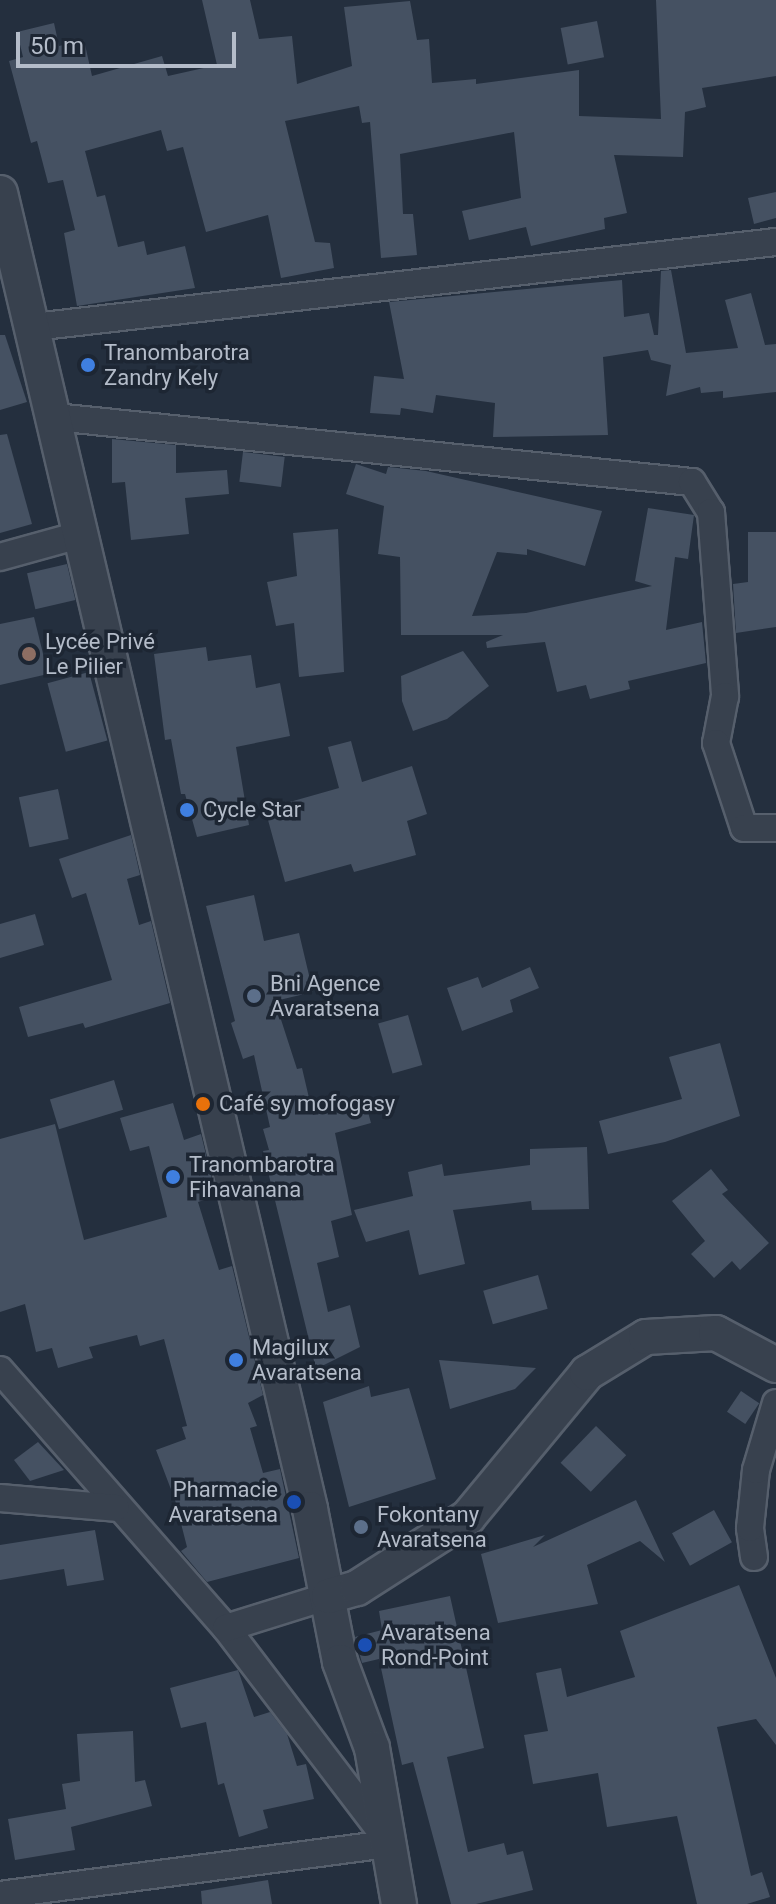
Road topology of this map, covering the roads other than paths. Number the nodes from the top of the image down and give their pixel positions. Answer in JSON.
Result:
{"nodes":[{"id":1,"x":0,"y":193,"type":"edge"},
{"id":2,"x":776,"y":242,"type":"edge"},
{"id":3,"x":34,"y":327,"type":"junction"},
{"id":4,"x":55,"y":417,"type":"junction"},
{"id":5,"x":83,"y":534,"type":"junction"},
{"id":6,"x":0,"y":557,"type":"edge"},
{"id":7,"x":776,"y":828,"type":"edge"},
{"id":8,"x":776,"y":1365,"type":"edge"},
{"id":9,"x":0,"y":1370,"type":"edge"},
{"id":10,"x":776,"y":1403,"type":"edge"},
{"id":11,"x":0,"y":1498,"type":"edge"},
{"id":12,"x":116,"y":1508,"type":"junction"},
{"id":13,"x":754,"y":1557,"type":"dead end"},
{"id":14,"x":329,"y":1596,"type":"junction"},
{"id":15,"x":226,"y":1628,"type":"junction"},
{"id":16,"x":384,"y":1839,"type":"junction"},
{"id":17,"x":0,"y":1895,"type":"edge"},
{"id":18,"x":399,"y":1904,"type":"edge"}],
"edges":[{"from":1,"to":3,"type":"street"},
{"from":2,"to":3,"type":"street"},
{"from":3,"to":4,"type":"street"},
{"from":4,"to":5,"type":"street"},
{"from":4,"to":7,"type":"street"},
{"from":5,"to":6,"type":"street"},
{"from":5,"to":14,"type":"street"},
{"from":8,"to":14,"type":"street"},
{"from":9,"to":12,"type":"street"},
{"from":10,"to":13,"type":"street"},
{"from":11,"to":12,"type":"street"},
{"from":12,"to":15,"type":"street"},
{"from":14,"to":15,"type":"street"},
{"from":14,"to":16,"type":"street"},
{"from":15,"to":16,"type":"street"},
{"from":16,"to":17,"type":"street"},
{"from":16,"to":18,"type":"street"}]}
